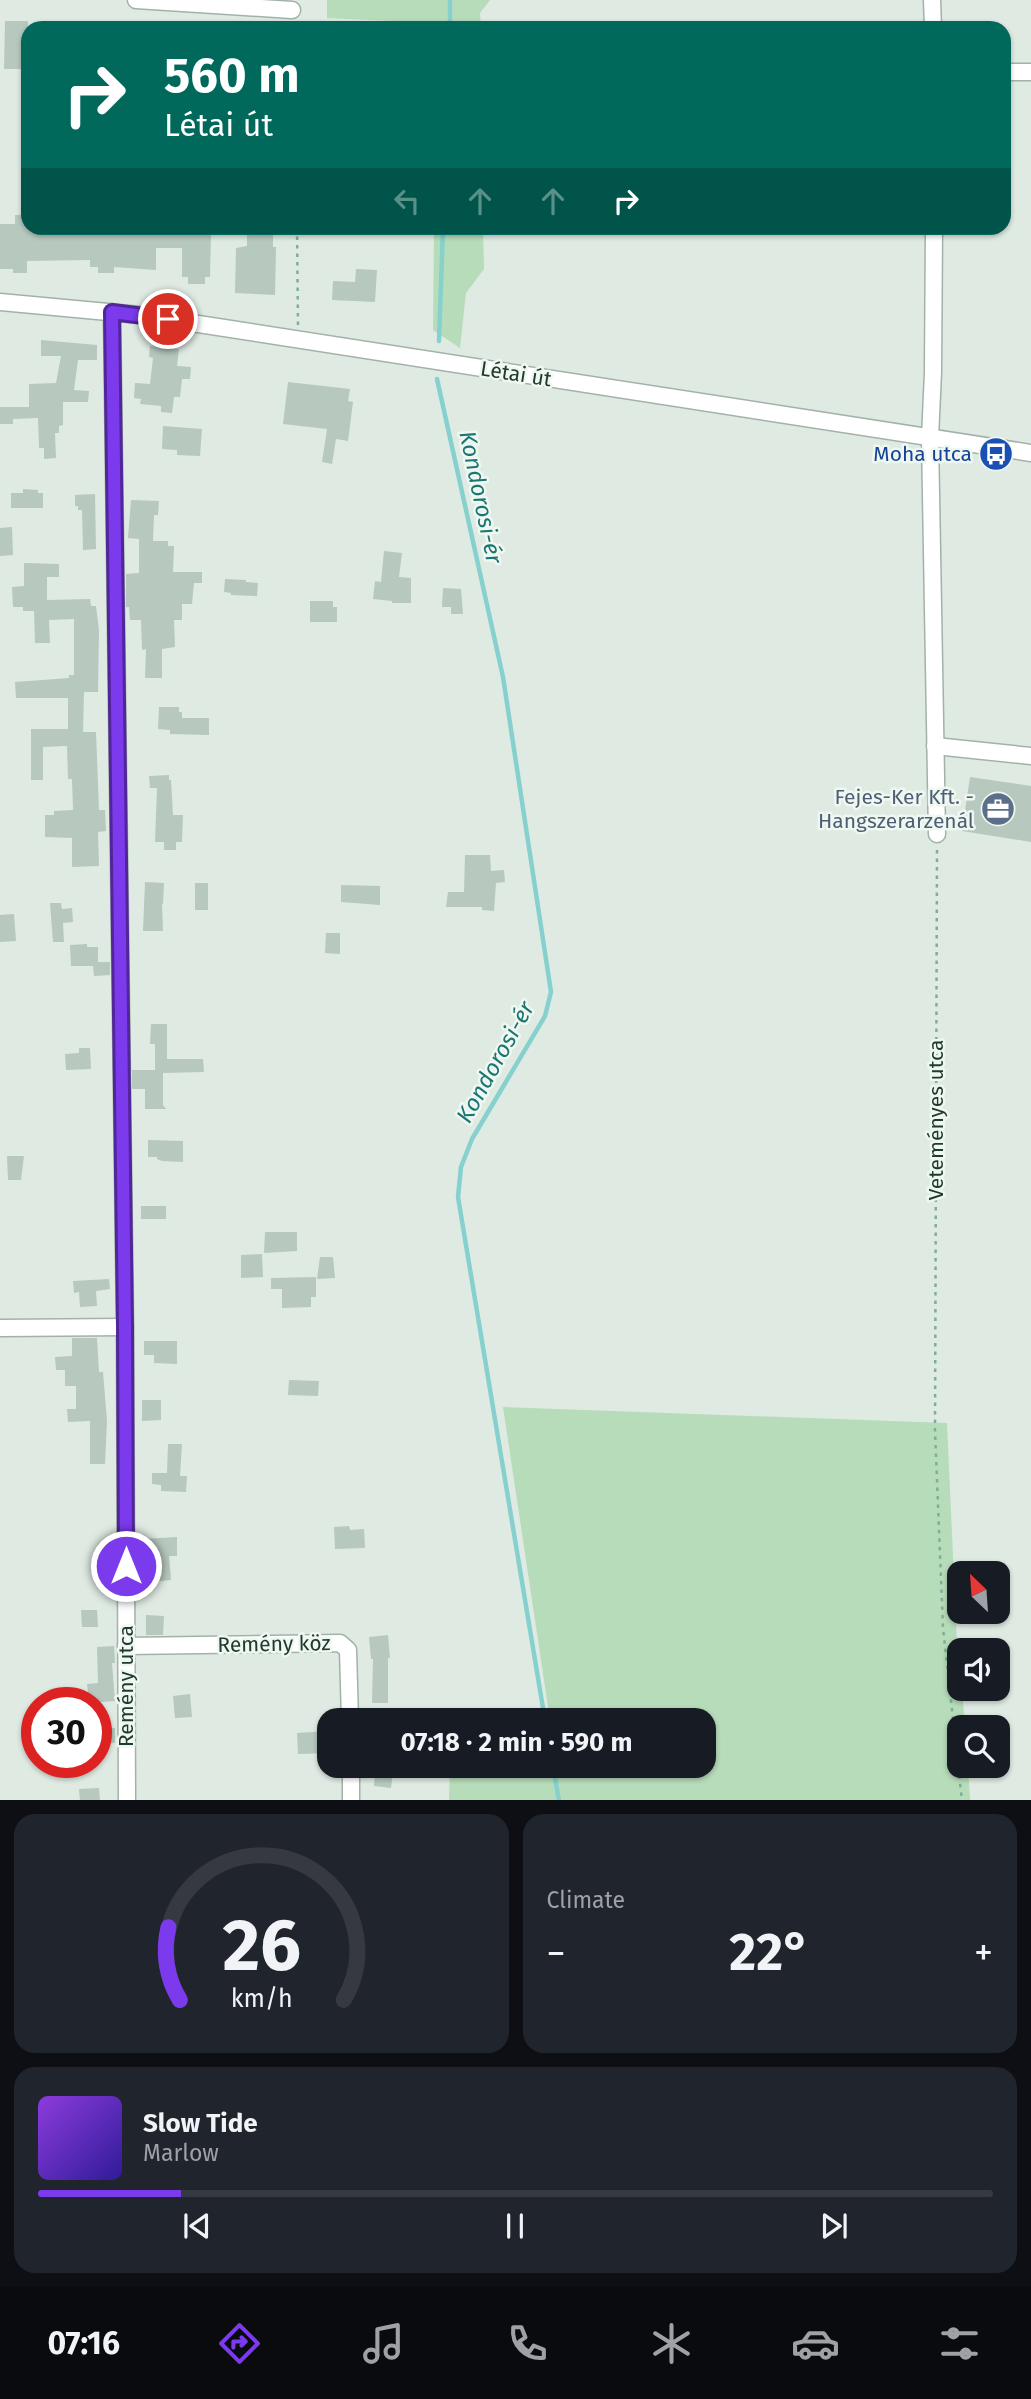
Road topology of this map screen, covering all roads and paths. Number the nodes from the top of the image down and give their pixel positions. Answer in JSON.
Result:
{"nodes":[{"id":1,"x":136,"y":0,"type":"edge"},
{"id":2,"x":932,"y":0,"type":"edge"},
{"id":3,"x":292,"y":10,"type":"dead end"},
{"id":4,"x":933,"y":21,"type":"edge"},
{"id":5,"x":1011,"y":72,"type":"edge"},
{"id":6,"x":1031,"y":72,"type":"edge"},
{"id":7,"x":297,"y":235,"type":"edge"},
{"id":8,"x":934,"y":235,"type":"edge"},
{"id":9,"x":0,"y":302,"type":"edge"},
{"id":10,"x":112,"y":312,"type":"junction"},
{"id":11,"x":298,"y":340,"type":"junction"},
{"id":12,"x":930,"y":438,"type":"junction"},
{"id":13,"x":1031,"y":453,"type":"edge"},
{"id":14,"x":935,"y":746,"type":"junction"},
{"id":15,"x":1031,"y":755,"type":"edge"},
{"id":16,"x":937,"y":834,"type":"joint"},
{"id":17,"x":125,"y":1327,"type":"junction"},
{"id":18,"x":0,"y":1328,"type":"edge"},
{"id":19,"x":126,"y":1646,"type":"junction"},
{"id":20,"x":350,"y":1708,"type":"edge"},
{"id":21,"x":351,"y":1778,"type":"edge"},
{"id":22,"x":127,"y":1800,"type":"edge"},
{"id":23,"x":351,"y":1800,"type":"edge"},
{"id":24,"x":962,"y":1800,"type":"edge"}],
"edges":[{"from":1,"to":3,"type":"street"},
{"from":2,"to":4,"type":"street"},
{"from":5,"to":6,"type":"street"},
{"from":7,"to":11,"type":"path"},
{"from":8,"to":12,"type":"street"},
{"from":9,"to":10,"type":"street","name":"Létai út"},
{"from":10,"to":11,"type":"street","name":"Létai út"},
{"from":10,"to":17,"type":"street","name":"Remény utca"},
{"from":11,"to":12,"type":"street","name":"Létai út"},
{"from":12,"to":13,"type":"street","name":"Létai út"},
{"from":12,"to":14,"type":"street"},
{"from":14,"to":15,"type":"street"},
{"from":14,"to":16,"type":"street"},
{"from":16,"to":24,"type":"path","name":"Veteményes utca"},
{"from":17,"to":18,"type":"street"},
{"from":17,"to":19,"type":"street","name":"Remény utca"},
{"from":19,"to":20,"type":"street","name":"Remény köz"},
{"from":19,"to":22,"type":"street","name":"Remény utca"},
{"from":21,"to":23,"type":"street"}]}
